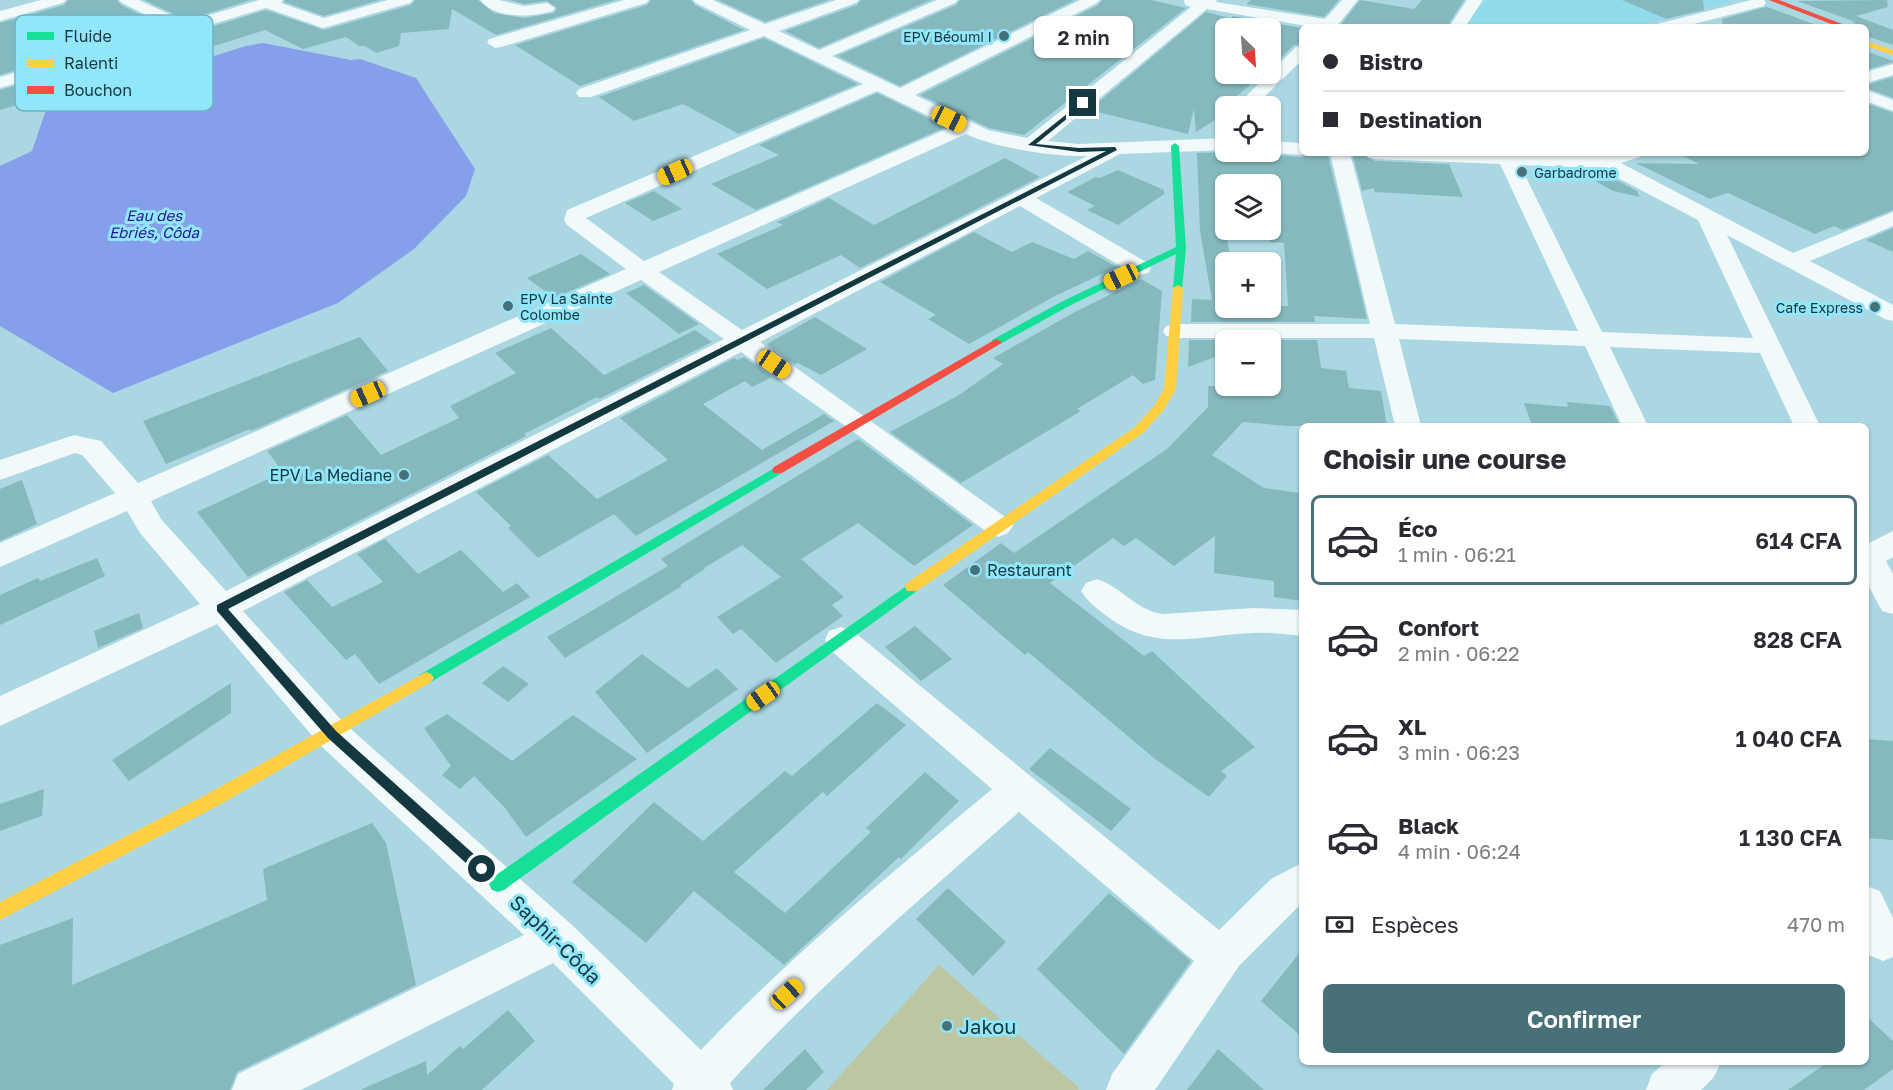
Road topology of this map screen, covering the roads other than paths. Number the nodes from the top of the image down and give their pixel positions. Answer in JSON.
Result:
{"nodes":[{"id":1,"x":58,"y":0,"type":"edge"},
{"id":2,"x":127,"y":0,"type":"edge"},
{"id":3,"x":405,"y":0,"type":"edge"},
{"id":4,"x":488,"y":0,"type":"edge"},
{"id":5,"x":641,"y":0,"type":"edge"},
{"id":6,"x":701,"y":0,"type":"edge"},
{"id":7,"x":851,"y":0,"type":"edge"},
{"id":8,"x":950,"y":0,"type":"edge"},
{"id":9,"x":1092,"y":0,"type":"edge"},
{"id":10,"x":1181,"y":0,"type":"edge"},
{"id":11,"x":1350,"y":0,"type":"edge"},
{"id":12,"x":1475,"y":0,"type":"edge"},
{"id":13,"x":270,"y":1,"type":"edge"},
{"id":14,"x":1760,"y":1,"type":"edge"},
{"id":15,"x":1206,"y":2,"type":"edge"},
{"id":16,"x":547,"y":8,"type":"dead end"},
{"id":17,"x":158,"y":15,"type":"edge"},
{"id":18,"x":0,"y":16,"type":"edge"},
{"id":19,"x":213,"y":18,"type":"edge"},
{"id":20,"x":1318,"y":24,"type":"edge"},
{"id":21,"x":1330,"y":24,"type":"edge"},
{"id":22,"x":1459,"y":24,"type":"edge"},
{"id":23,"x":1675,"y":24,"type":"edge"},
{"id":24,"x":1817,"y":24,"type":"edge"},
{"id":25,"x":1836,"y":24,"type":"edge"},
{"id":26,"x":767,"y":31,"type":"junction"},
{"id":27,"x":1869,"y":35,"type":"edge"},
{"id":28,"x":495,"y":43,"type":"dead end"},
{"id":29,"x":1869,"y":44,"type":"edge"},
{"id":30,"x":1893,"y":44,"type":"edge"},
{"id":31,"x":1893,"y":53,"type":"edge"},
{"id":32,"x":1299,"y":54,"type":"edge"},
{"id":33,"x":818,"y":56,"type":"junction"},
{"id":34,"x":1893,"y":69,"type":"edge"},
{"id":35,"x":1869,"y":77,"type":"edge"},
{"id":36,"x":15,"y":78,"type":"edge"},
{"id":37,"x":0,"y":83,"type":"edge"},
{"id":38,"x":875,"y":85,"type":"junction"},
{"id":39,"x":585,"y":93,"type":"dead end"},
{"id":40,"x":899,"y":96,"type":"junction"},
{"id":41,"x":1255,"y":96,"type":"edge"},
{"id":42,"x":1869,"y":96,"type":"edge"},
{"id":43,"x":1893,"y":106,"type":"edge"},
{"id":44,"x":966,"y":127,"type":"junction"},
{"id":45,"x":1215,"y":144,"type":"edge"},
{"id":46,"x":1031,"y":145,"type":"junction"},
{"id":47,"x":1175,"y":146,"type":"junction"},
{"id":48,"x":1115,"y":148,"type":"junction"},
{"id":49,"x":1281,"y":148,"type":"edge"},
{"id":50,"x":1299,"y":149,"type":"edge"},
{"id":51,"x":1341,"y":156,"type":"edge"},
{"id":52,"x":1507,"y":156,"type":"edge"},
{"id":53,"x":1596,"y":157,"type":"edge"},
{"id":54,"x":1021,"y":198,"type":"junction"},
{"id":55,"x":1707,"y":217,"type":"junction"},
{"id":56,"x":1893,"y":218,"type":"edge"},
{"id":57,"x":1181,"y":248,"type":"junction"},
{"id":58,"x":1792,"y":261,"type":"junction"},
{"id":59,"x":1140,"y":268,"type":"junction"},
{"id":60,"x":644,"y":272,"type":"junction"},
{"id":61,"x":1893,"y":314,"type":"edge"},
{"id":62,"x":1175,"y":330,"type":"junction"},
{"id":63,"x":1386,"y":331,"type":"junction"},
{"id":64,"x":1592,"y":338,"type":"junction"},
{"id":65,"x":740,"y":341,"type":"junction"},
{"id":66,"x":1769,"y":346,"type":"junction"},
{"id":67,"x":1407,"y":423,"type":"edge"},
{"id":68,"x":1634,"y":423,"type":"edge"},
{"id":69,"x":1806,"y":423,"type":"edge"},
{"id":70,"x":860,"y":424,"type":"junction"},
{"id":71,"x":0,"y":470,"type":"edge"},
{"id":72,"x":134,"y":497,"type":"junction"},
{"id":73,"x":998,"y":526,"type":"junction"},
{"id":74,"x":1876,"y":551,"type":"edge"},
{"id":75,"x":0,"y":556,"type":"edge"},
{"id":76,"x":1097,"y":591,"type":"dead end"},
{"id":77,"x":1893,"y":602,"type":"edge"},
{"id":78,"x":221,"y":608,"type":"junction"},
{"id":79,"x":1299,"y":623,"type":"edge"},
{"id":80,"x":841,"y":640,"type":"junction"},
{"id":81,"x":0,"y":712,"type":"edge"},
{"id":82,"x":332,"y":734,"type":"junction"},
{"id":83,"x":1019,"y":789,"type":"junction"},
{"id":84,"x":498,"y":884,"type":"junction"},
{"id":85,"x":1299,"y":884,"type":"edge"},
{"id":86,"x":0,"y":911,"type":"edge"},
{"id":87,"x":1869,"y":912,"type":"edge"},
{"id":88,"x":558,"y":939,"type":"junction"},
{"id":89,"x":1881,"y":942,"type":"edge"},
{"id":90,"x":1221,"y":958,"type":"junction"},
{"id":91,"x":1696,"y":1065,"type":"edge"},
{"id":92,"x":702,"y":1087,"type":"edge"},
{"id":93,"x":254,"y":1090,"type":"edge"},
{"id":94,"x":1128,"y":1090,"type":"edge"},
{"id":95,"x":1668,"y":1090,"type":"edge"}],
"edges":[{"from":1,"to":18,"type":"street"},
{"from":2,"to":17,"type":"street"},
{"from":3,"to":13,"type":"street"},
{"from":4,"to":16,"type":"street"},
{"from":5,"to":28,"type":"street"},
{"from":6,"to":26,"type":"street"},
{"from":7,"to":26,"type":"street"},
{"from":8,"to":33,"type":"street"},
{"from":9,"to":40,"type":"street"},
{"from":10,"to":15,"type":"street"},
{"from":11,"to":21,"type":"street"},
{"from":12,"to":22,"type":"street"},
{"from":13,"to":19,"type":"street"},
{"from":14,"to":23,"type":"street"},
{"from":14,"to":24,"type":"street"},
{"from":14,"to":25,"type":"street"},
{"from":15,"to":20,"type":"street"},
{"from":15,"to":46,"type":"street"},
{"from":26,"to":33,"type":"street"},
{"from":26,"to":39,"type":"street"},
{"from":27,"to":30,"type":"street"},
{"from":29,"to":31,"type":"street"},
{"from":32,"to":41,"type":"street"},
{"from":33,"to":38,"type":"street"},
{"from":34,"to":35,"type":"street"},
{"from":36,"to":37,"type":"street"},
{"from":38,"to":40,"type":"street"},
{"from":38,"to":60,"type":"street"},
{"from":40,"to":44,"type":"street"},
{"from":42,"to":43,"type":"street"},
{"from":44,"to":46,"type":"street"},
{"from":44,"to":60,"type":"street"},
{"from":45,"to":47,"type":"street"},
{"from":46,"to":48,"type":"street"},
{"from":47,"to":48,"type":"street"},
{"from":47,"to":57,"type":"street"},
{"from":48,"to":54,"type":"street"},
{"from":49,"to":50,"type":"street"},
{"from":51,"to":63,"type":"street"},
{"from":52,"to":53,"type":"street"},
{"from":52,"to":64,"type":"street"},
{"from":53,"to":55,"type":"street"},
{"from":54,"to":59,"type":"street"},
{"from":54,"to":65,"type":"street"},
{"from":55,"to":58,"type":"street"},
{"from":55,"to":66,"type":"street"},
{"from":56,"to":58,"type":"street"},
{"from":57,"to":59,"type":"street"},
{"from":57,"to":62,"type":"street"},
{"from":58,"to":61,"type":"street"},
{"from":59,"to":70,"type":"street"},
{"from":60,"to":65,"type":"street"},
{"from":60,"to":72,"type":"street"},
{"from":62,"to":63,"type":"street"},
{"from":62,"to":73,"type":"street"},
{"from":63,"to":64,"type":"street"},
{"from":63,"to":67,"type":"street"},
{"from":64,"to":66,"type":"street"},
{"from":64,"to":68,"type":"street"},
{"from":65,"to":70,"type":"street"},
{"from":65,"to":78,"type":"street"},
{"from":66,"to":69,"type":"street"},
{"from":70,"to":73,"type":"street"},
{"from":70,"to":82,"type":"street"},
{"from":71,"to":72,"type":"street","name":"Saphir-Côda"},
{"from":72,"to":75,"type":"street"},
{"from":72,"to":78,"type":"street","name":"Saphir-Côda"},
{"from":73,"to":80,"type":"street"},
{"from":74,"to":77,"type":"street"},
{"from":76,"to":79,"type":"street"},
{"from":78,"to":81,"type":"street"},
{"from":78,"to":82,"type":"street","name":"Saphir-Côda"},
{"from":80,"to":83,"type":"street"},
{"from":80,"to":84,"type":"street"},
{"from":82,"to":84,"type":"street","name":"Saphir-Côda"},
{"from":82,"to":86,"type":"street"},
{"from":83,"to":90,"type":"street"},
{"from":83,"to":92,"type":"street"},
{"from":84,"to":88,"type":"street","name":"Saphir-Côda"},
{"from":85,"to":90,"type":"street"},
{"from":87,"to":89,"type":"street"},
{"from":88,"to":92,"type":"street","name":"Saphir-Côda"},
{"from":88,"to":93,"type":"street"},
{"from":90,"to":94,"type":"street"},
{"from":91,"to":95,"type":"street"}]}
